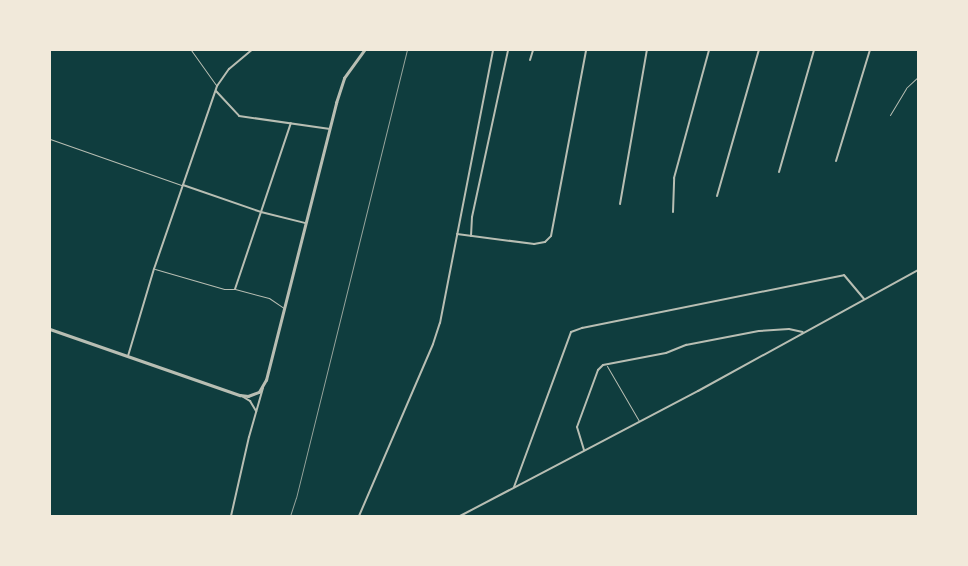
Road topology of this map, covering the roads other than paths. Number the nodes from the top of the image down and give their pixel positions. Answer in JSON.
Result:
{"nodes":[{"id":1,"x":191,"y":50,"type":"edge"},
{"id":2,"x":252,"y":50,"type":"edge"},
{"id":3,"x":364,"y":50,"type":"edge"},
{"id":4,"x":494,"y":50,"type":"edge"},
{"id":5,"x":508,"y":50,"type":"edge"},
{"id":6,"x":533,"y":50,"type":"edge"},
{"id":7,"x":586,"y":50,"type":"edge"},
{"id":8,"x":647,"y":50,"type":"edge"},
{"id":9,"x":709,"y":50,"type":"edge"},
{"id":10,"x":759,"y":50,"type":"edge"},
{"id":11,"x":814,"y":50,"type":"edge"},
{"id":12,"x":870,"y":50,"type":"edge"},
{"id":13,"x":530,"y":60,"type":"dead end"},
{"id":14,"x":918,"y":77,"type":"edge"},
{"id":15,"x":217,"y":86,"type":"junction"},
{"id":16,"x":216,"y":90,"type":"junction"},
{"id":17,"x":890,"y":115,"type":"dead end"},
{"id":18,"x":291,"y":123,"type":"junction"},
{"id":19,"x":330,"y":129,"type":"junction"},
{"id":20,"x":50,"y":138,"type":"edge"},
{"id":21,"x":836,"y":160,"type":"dead end"},
{"id":22,"x":780,"y":172,"type":"dead end"},
{"id":23,"x":183,"y":185,"type":"junction"},
{"id":24,"x":717,"y":196,"type":"dead end"},
{"id":25,"x":620,"y":204,"type":"dead end"},
{"id":26,"x":260,"y":212,"type":"junction"},
{"id":27,"x":672,"y":212,"type":"dead end"},
{"id":28,"x":306,"y":223,"type":"junction"},
{"id":29,"x":458,"y":234,"type":"junction"},
{"id":30,"x":471,"y":236,"type":"junction"},
{"id":31,"x":154,"y":269,"type":"junction"},
{"id":32,"x":918,"y":270,"type":"edge"},
{"id":33,"x":236,"y":289,"type":"junction"},
{"id":34,"x":864,"y":299,"type":"junction"},
{"id":35,"x":284,"y":308,"type":"junction"},
{"id":36,"x":50,"y":329,"type":"edge"},
{"id":37,"x":804,"y":332,"type":"junction"},
{"id":38,"x":128,"y":356,"type":"junction"},
{"id":39,"x":607,"y":365,"type":"junction"},
{"id":40,"x":263,"y":388,"type":"junction"},
{"id":41,"x":240,"y":395,"type":"junction"},
{"id":42,"x":256,"y":412,"type":"junction"},
{"id":43,"x":639,"y":421,"type":"junction"},
{"id":44,"x":584,"y":450,"type":"junction"},
{"id":45,"x":514,"y":487,"type":"junction"},
{"id":46,"x":230,"y":516,"type":"edge"},
{"id":47,"x":359,"y":516,"type":"edge"},
{"id":48,"x":460,"y":516,"type":"edge"}],
"edges":[{"from":1,"to":15,"type":"lane"},
{"from":2,"to":15,"type":"street"},
{"from":3,"to":19,"type":"street"},
{"from":4,"to":29,"type":"street"},
{"from":5,"to":30,"type":"street"},
{"from":6,"to":13,"type":"street"},
{"from":7,"to":30,"type":"street"},
{"from":8,"to":25,"type":"street"},
{"from":9,"to":27,"type":"street"},
{"from":10,"to":24,"type":"street"},
{"from":11,"to":22,"type":"street"},
{"from":12,"to":21,"type":"street"},
{"from":14,"to":17,"type":"lane"},
{"from":15,"to":16,"type":"street"},
{"from":16,"to":18,"type":"street"},
{"from":16,"to":23,"type":"street"},
{"from":18,"to":19,"type":"street"},
{"from":18,"to":26,"type":"street"},
{"from":19,"to":28,"type":"street"},
{"from":20,"to":23,"type":"lane"},
{"from":23,"to":26,"type":"street"},
{"from":23,"to":31,"type":"street"},
{"from":26,"to":28,"type":"street"},
{"from":26,"to":33,"type":"street"},
{"from":28,"to":35,"type":"street"},
{"from":29,"to":30,"type":"street"},
{"from":29,"to":47,"type":"street"},
{"from":31,"to":33,"type":"lane"},
{"from":31,"to":38,"type":"street"},
{"from":32,"to":34,"type":"street"},
{"from":33,"to":35,"type":"lane"},
{"from":34,"to":37,"type":"street"},
{"from":34,"to":45,"type":"street"},
{"from":35,"to":40,"type":"street"},
{"from":36,"to":38,"type":"street"},
{"from":37,"to":39,"type":"street"},
{"from":37,"to":43,"type":"street"},
{"from":38,"to":41,"type":"street"},
{"from":39,"to":43,"type":"lane"},
{"from":39,"to":44,"type":"street"},
{"from":40,"to":41,"type":"street"},
{"from":40,"to":42,"type":"street"},
{"from":41,"to":42,"type":"street"},
{"from":42,"to":46,"type":"street"},
{"from":43,"to":44,"type":"street"},
{"from":44,"to":45,"type":"street"},
{"from":45,"to":48,"type":"street"}]}
